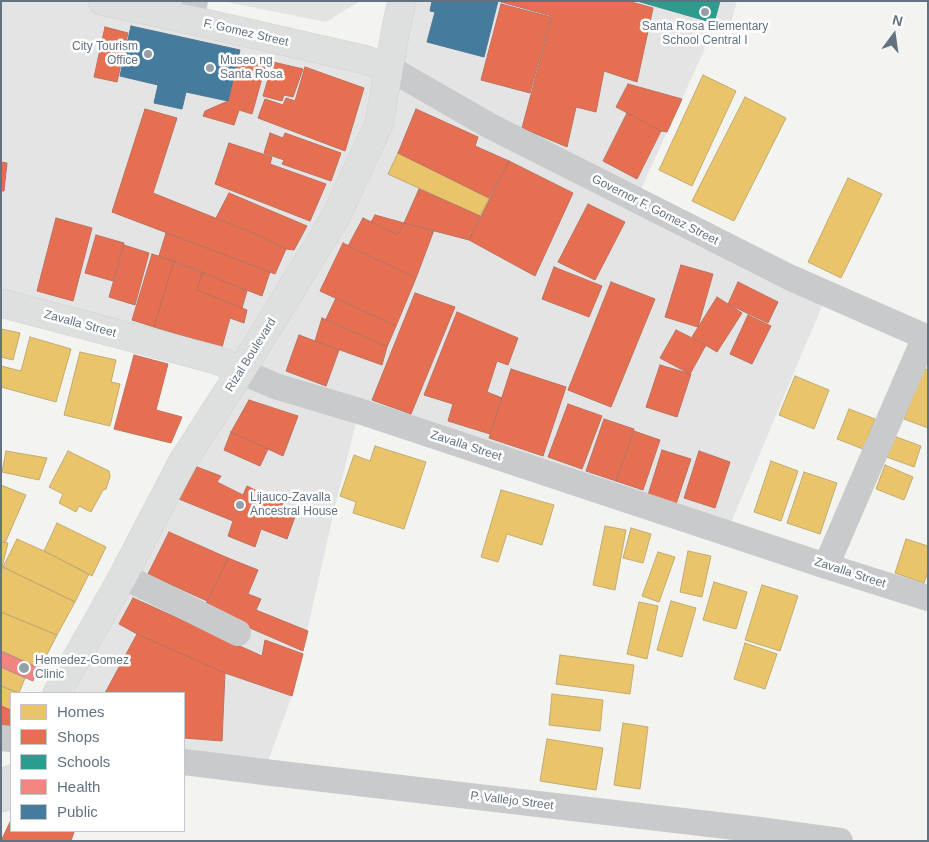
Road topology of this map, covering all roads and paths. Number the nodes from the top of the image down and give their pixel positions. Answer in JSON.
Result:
{"nodes":[{"id":1,"x":102,"y":1,"type":"edge"},
{"id":2,"x":402,"y":1,"type":"edge"},
{"id":3,"x":193,"y":11,"type":"edge"},
{"id":4,"x":389,"y":68,"type":"junction"},
{"id":5,"x":1,"y":303,"type":"edge"},
{"id":6,"x":926,"y":337,"type":"edge"},
{"id":7,"x":241,"y":371,"type":"junction"},
{"id":8,"x":826,"y":566,"type":"junction"},
{"id":9,"x":123,"y":576,"type":"junction"},
{"id":10,"x":928,"y":598,"type":"edge"},
{"id":11,"x":238,"y":633,"type":"dead end"},
{"id":12,"x":59,"y":692,"type":"edge"},
{"id":13,"x":185,"y":762,"type":"edge"},
{"id":14,"x":10,"y":781,"type":"edge"},
{"id":15,"x":1,"y":798,"type":"edge"},
{"id":16,"x":840,"y":841,"type":"edge"}],
"edges":[{"from":1,"to":3,"type":"main road","name":"F. Gomez Street"},
{"from":2,"to":4,"type":"main road","name":"Rizal Boulevard"},
{"from":3,"to":4,"type":"main road","name":"F. Gomez Street"},
{"from":4,"to":6,"type":"street","name":"Governor F. Gomez Street"},
{"from":4,"to":7,"type":"main road","name":"Rizal Boulevard"},
{"from":5,"to":7,"type":"main road","name":"Zavalla Street"},
{"from":6,"to":8,"type":"street"},
{"from":7,"to":8,"type":"street","name":"Zavalla Street"},
{"from":7,"to":9,"type":"main road","name":"Rizal Boulevard"},
{"from":8,"to":10,"type":"street","name":"Zavalla Street"},
{"from":9,"to":11,"type":"street"},
{"from":9,"to":12,"type":"main road","name":"Rizal Boulevard"},
{"from":13,"to":16,"type":"street","name":"P. Vallejo Street"},
{"from":14,"to":15,"type":"main road"}]}
